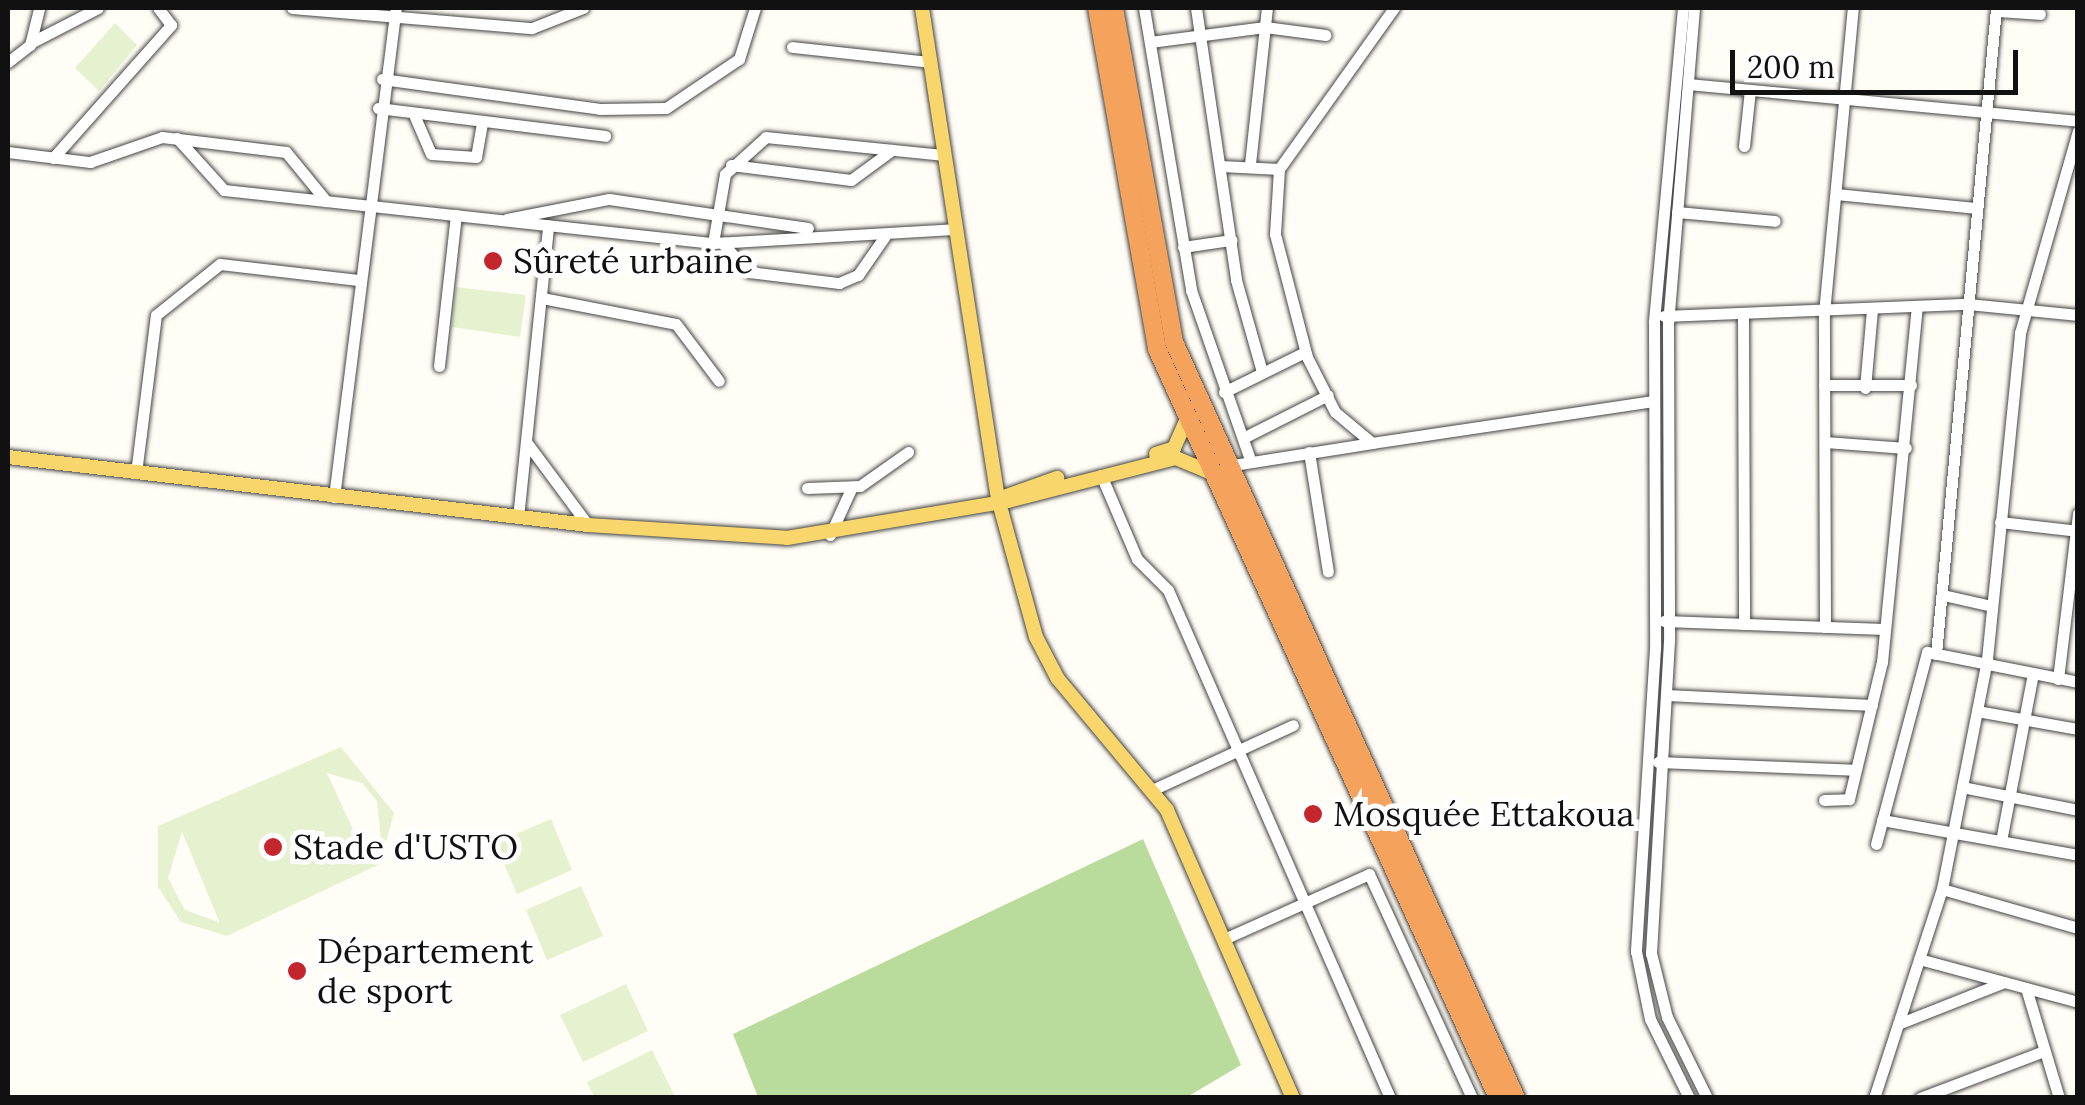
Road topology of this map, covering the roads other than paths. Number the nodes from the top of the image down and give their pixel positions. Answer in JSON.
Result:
{"nodes":[{"id":1,"x":39,"y":8,"type":"edge"},
{"id":2,"x":98,"y":8,"type":"edge"},
{"id":3,"x":158,"y":8,"type":"edge"},
{"id":4,"x":292,"y":8,"type":"edge"},
{"id":5,"x":439,"y":8,"type":"edge"},
{"id":6,"x":583,"y":8,"type":"edge"},
{"id":7,"x":755,"y":8,"type":"edge"},
{"id":8,"x":922,"y":8,"type":"edge"},
{"id":9,"x":1097,"y":8,"type":"edge"},
{"id":10,"x":1114,"y":8,"type":"edge"},
{"id":11,"x":1144,"y":8,"type":"edge"},
{"id":12,"x":1196,"y":8,"type":"edge"},
{"id":13,"x":1267,"y":8,"type":"edge"},
{"id":14,"x":1394,"y":8,"type":"edge"},
{"id":15,"x":1683,"y":8,"type":"edge"},
{"id":16,"x":1694,"y":8,"type":"edge"},
{"id":17,"x":1853,"y":8,"type":"edge"},
{"id":18,"x":1996,"y":9,"type":"edge"},
{"id":19,"x":345,"y":10,"type":"edge"},
{"id":20,"x":395,"y":12,"type":"edge"},
{"id":21,"x":2040,"y":14,"type":"dead end"},
{"id":22,"x":450,"y":22,"type":"junction"},
{"id":23,"x":1265,"y":26,"type":"junction"},
{"id":24,"x":1200,"y":34,"type":"junction"},
{"id":25,"x":1324,"y":35,"type":"dead end"},
{"id":26,"x":32,"y":42,"type":"junction"},
{"id":27,"x":1150,"y":42,"type":"junction"},
{"id":28,"x":792,"y":47,"type":"dead end"},
{"id":29,"x":8,"y":62,"type":"edge"},
{"id":30,"x":930,"y":62,"type":"junction"},
{"id":31,"x":382,"y":79,"type":"junction"},
{"id":32,"x":1688,"y":84,"type":"junction"},
{"id":33,"x":1750,"y":90,"type":"junction"},
{"id":34,"x":1845,"y":96,"type":"junction"},
{"id":35,"x":378,"y":108,"type":"junction"},
{"id":36,"x":1986,"y":111,"type":"junction"},
{"id":37,"x":416,"y":116,"type":"junction"},
{"id":38,"x":2078,"y":120,"type":"edge"},
{"id":39,"x":482,"y":124,"type":"junction"},
{"id":40,"x":2078,"y":131,"type":"edge"},
{"id":41,"x":605,"y":136,"type":"dead end"},
{"id":42,"x":177,"y":138,"type":"junction"},
{"id":43,"x":1744,"y":146,"type":"dead end"},
{"id":44,"x":892,"y":150,"type":"junction"},
{"id":45,"x":8,"y":152,"type":"edge"},
{"id":46,"x":944,"y":155,"type":"junction"},
{"id":47,"x":52,"y":158,"type":"junction"},
{"id":48,"x":1250,"y":164,"type":"junction"},
{"id":49,"x":731,"y":165,"type":"junction"},
{"id":50,"x":1221,"y":166,"type":"junction"},
{"id":51,"x":1279,"y":168,"type":"junction"},
{"id":52,"x":1836,"y":194,"type":"junction"},
{"id":53,"x":326,"y":201,"type":"junction"},
{"id":54,"x":367,"y":206,"type":"junction"},
{"id":55,"x":1977,"y":208,"type":"junction"},
{"id":56,"x":1677,"y":212,"type":"junction"},
{"id":57,"x":456,"y":215,"type":"junction"},
{"id":58,"x":717,"y":218,"type":"junction"},
{"id":59,"x":503,"y":221,"type":"junction"},
{"id":60,"x":1775,"y":221,"type":"dead end"},
{"id":61,"x":548,"y":226,"type":"junction"},
{"id":62,"x":808,"y":228,"type":"dead end"},
{"id":63,"x":954,"y":229,"type":"junction"},
{"id":64,"x":884,"y":236,"type":"junction"},
{"id":65,"x":1230,"y":240,"type":"junction"},
{"id":66,"x":718,"y":243,"type":"junction"},
{"id":67,"x":1183,"y":247,"type":"junction"},
{"id":68,"x":358,"y":280,"type":"junction"},
{"id":69,"x":542,"y":298,"type":"junction"},
{"id":70,"x":1968,"y":304,"type":"junction"},
{"id":71,"x":1917,"y":307,"type":"junction"},
{"id":72,"x":2030,"y":307,"type":"junction"},
{"id":73,"x":1872,"y":309,"type":"junction"},
{"id":74,"x":1824,"y":313,"type":"junction"},
{"id":75,"x":1743,"y":315,"type":"junction"},
{"id":76,"x":2078,"y":315,"type":"edge"},
{"id":77,"x":1655,"y":316,"type":"junction"},
{"id":78,"x":1669,"y":316,"type":"junction"},
{"id":79,"x":1305,"y":352,"type":"junction"},
{"id":80,"x":439,"y":366,"type":"dead end"},
{"id":81,"x":1262,"y":372,"type":"junction"},
{"id":82,"x":719,"y":380,"type":"dead end"},
{"id":83,"x":1824,"y":384,"type":"junction"},
{"id":84,"x":1911,"y":386,"type":"junction"},
{"id":85,"x":1865,"y":388,"type":"junction"},
{"id":86,"x":1224,"y":392,"type":"junction"},
{"id":87,"x":1328,"y":396,"type":"junction"},
{"id":88,"x":1653,"y":401,"type":"junction"},
{"id":89,"x":1186,"y":423,"type":"junction"},
{"id":90,"x":1243,"y":438,"type":"junction"},
{"id":91,"x":1372,"y":442,"type":"junction"},
{"id":92,"x":1824,"y":442,"type":"junction"},
{"id":93,"x":527,"y":443,"type":"junction"},
{"id":94,"x":1906,"y":448,"type":"junction"},
{"id":95,"x":908,"y":452,"type":"dead end"},
{"id":96,"x":1309,"y":452,"type":"junction"},
{"id":97,"x":8,"y":457,"type":"edge"},
{"id":98,"x":1251,"y":462,"type":"junction"},
{"id":99,"x":1215,"y":469,"type":"junction"},
{"id":100,"x":1100,"y":471,"type":"junction"},
{"id":101,"x":136,"y":473,"type":"junction"},
{"id":102,"x":807,"y":488,"type":"dead end"},
{"id":103,"x":851,"y":489,"type":"junction"},
{"id":104,"x":334,"y":497,"type":"junction"},
{"id":105,"x":998,"y":499,"type":"junction"},
{"id":106,"x":2078,"y":513,"type":"edge"},
{"id":107,"x":518,"y":518,"type":"junction"},
{"id":108,"x":2000,"y":522,"type":"junction"},
{"id":109,"x":588,"y":526,"type":"junction"},
{"id":110,"x":2077,"y":531,"type":"edge"},
{"id":111,"x":830,"y":536,"type":"junction"},
{"id":112,"x":1328,"y":572,"type":"dead end"},
{"id":113,"x":1943,"y":595,"type":"junction"},
{"id":114,"x":2073,"y":605,"type":"edge"},
{"id":115,"x":1992,"y":606,"type":"junction"},
{"id":116,"x":1662,"y":620,"type":"junction"},
{"id":117,"x":1744,"y":624,"type":"junction"},
{"id":118,"x":1825,"y":627,"type":"junction"},
{"id":119,"x":1884,"y":629,"type":"junction"},
{"id":120,"x":1936,"y":654,"type":"junction"},
{"id":121,"x":1986,"y":665,"type":"junction"},
{"id":122,"x":2033,"y":674,"type":"junction"},
{"id":123,"x":2058,"y":679,"type":"junction"},
{"id":124,"x":2078,"y":682,"type":"edge"},
{"id":125,"x":1666,"y":695,"type":"junction"},
{"id":126,"x":1872,"y":705,"type":"junction"},
{"id":127,"x":1977,"y":710,"type":"junction"},
{"id":128,"x":2024,"y":719,"type":"junction"},
{"id":129,"x":1293,"y":725,"type":"dead end"},
{"id":130,"x":2078,"y":729,"type":"edge"},
{"id":131,"x":1238,"y":750,"type":"junction"},
{"id":132,"x":1656,"y":762,"type":"junction"},
{"id":133,"x":1854,"y":770,"type":"junction"},
{"id":134,"x":1962,"y":787,"type":"junction"},
{"id":135,"x":1152,"y":790,"type":"junction"},
{"id":136,"x":2011,"y":797,"type":"junction"},
{"id":137,"x":1824,"y":800,"type":"dead end"},
{"id":138,"x":2078,"y":810,"type":"edge"},
{"id":139,"x":1882,"y":820,"type":"junction"},
{"id":140,"x":1954,"y":832,"type":"junction"},
{"id":141,"x":2002,"y":841,"type":"junction"},
{"id":142,"x":1876,"y":844,"type":"dead end"},
{"id":143,"x":2078,"y":855,"type":"edge"},
{"id":144,"x":1942,"y":889,"type":"junction"},
{"id":145,"x":1306,"y":903,"type":"junction"},
{"id":146,"x":2078,"y":928,"type":"edge"},
{"id":147,"x":1224,"y":939,"type":"junction"},
{"id":148,"x":1920,"y":959,"type":"junction"},
{"id":149,"x":2004,"y":982,"type":"junction"},
{"id":150,"x":2026,"y":988,"type":"junction"},
{"id":151,"x":2078,"y":1002,"type":"edge"},
{"id":152,"x":1898,"y":1024,"type":"junction"},
{"id":153,"x":2044,"y":1052,"type":"junction"},
{"id":154,"x":1293,"y":1098,"type":"edge"},
{"id":155,"x":1390,"y":1098,"type":"edge"},
{"id":156,"x":1472,"y":1098,"type":"edge"},
{"id":157,"x":1498,"y":1098,"type":"edge"},
{"id":158,"x":1516,"y":1098,"type":"edge"},
{"id":159,"x":1690,"y":1098,"type":"edge"},
{"id":160,"x":1707,"y":1098,"type":"edge"},
{"id":161,"x":1874,"y":1098,"type":"edge"},
{"id":162,"x":1920,"y":1098,"type":"edge"},
{"id":163,"x":2059,"y":1098,"type":"edge"}],
"edges":[{"from":1,"to":26,"type":"street"},
{"from":2,"to":26,"type":"street"},
{"from":3,"to":47,"type":"street"},
{"from":4,"to":19,"type":"street"},
{"from":5,"to":22,"type":"street"},
{"from":6,"to":22,"type":"street"},
{"from":7,"to":31,"type":"street"},
{"from":8,"to":30,"type":"main road"},
{"from":9,"to":89,"type":"highway"},
{"from":10,"to":99,"type":"highway"},
{"from":11,"to":27,"type":"street"},
{"from":12,"to":24,"type":"street"},
{"from":13,"to":23,"type":"street"},
{"from":14,"to":51,"type":"street"},
{"from":15,"to":77,"type":"street"},
{"from":16,"to":32,"type":"street"},
{"from":17,"to":34,"type":"street"},
{"from":18,"to":21,"type":"street"},
{"from":18,"to":36,"type":"street"},
{"from":19,"to":20,"type":"street"},
{"from":20,"to":22,"type":"street"},
{"from":20,"to":31,"type":"street"},
{"from":23,"to":24,"type":"street"},
{"from":23,"to":25,"type":"street"},
{"from":23,"to":48,"type":"street"},
{"from":24,"to":27,"type":"street"},
{"from":24,"to":50,"type":"street"},
{"from":26,"to":29,"type":"street"},
{"from":27,"to":67,"type":"street"},
{"from":28,"to":30,"type":"street"},
{"from":30,"to":46,"type":"main road"},
{"from":31,"to":35,"type":"street"},
{"from":32,"to":33,"type":"street"},
{"from":32,"to":56,"type":"street"},
{"from":33,"to":34,"type":"street"},
{"from":33,"to":43,"type":"street"},
{"from":34,"to":36,"type":"street"},
{"from":34,"to":52,"type":"street"},
{"from":35,"to":37,"type":"street"},
{"from":35,"to":54,"type":"street"},
{"from":36,"to":38,"type":"street"},
{"from":36,"to":55,"type":"street"},
{"from":37,"to":39,"type":"street"},
{"from":37,"to":39,"type":"street"},
{"from":39,"to":41,"type":"street"},
{"from":40,"to":72,"type":"street"},
{"from":42,"to":47,"type":"street"},
{"from":42,"to":53,"type":"street"},
{"from":42,"to":53,"type":"street"},
{"from":44,"to":46,"type":"street"},
{"from":44,"to":49,"type":"street"},
{"from":44,"to":49,"type":"street"},
{"from":45,"to":47,"type":"street"},
{"from":46,"to":63,"type":"main road"},
{"from":48,"to":50,"type":"street"},
{"from":48,"to":51,"type":"street"},
{"from":49,"to":58,"type":"street"},
{"from":50,"to":65,"type":"street"},
{"from":51,"to":79,"type":"street"},
{"from":52,"to":55,"type":"street"},
{"from":52,"to":74,"type":"street"},
{"from":53,"to":54,"type":"street"},
{"from":54,"to":57,"type":"street"},
{"from":54,"to":68,"type":"street"},
{"from":55,"to":70,"type":"street"},
{"from":56,"to":60,"type":"street"},
{"from":56,"to":78,"type":"street"},
{"from":57,"to":59,"type":"street"},
{"from":57,"to":80,"type":"street"},
{"from":58,"to":59,"type":"street"},
{"from":58,"to":62,"type":"street"},
{"from":58,"to":66,"type":"street"},
{"from":59,"to":61,"type":"street"},
{"from":61,"to":66,"type":"street"},
{"from":61,"to":69,"type":"street"},
{"from":63,"to":64,"type":"street"},
{"from":63,"to":105,"type":"main road"},
{"from":64,"to":66,"type":"street"},
{"from":64,"to":66,"type":"street"},
{"from":65,"to":67,"type":"street"},
{"from":65,"to":81,"type":"street"},
{"from":67,"to":86,"type":"street"},
{"from":68,"to":101,"type":"street"},
{"from":68,"to":104,"type":"street"},
{"from":69,"to":82,"type":"street"},
{"from":69,"to":93,"type":"street"},
{"from":70,"to":71,"type":"street"},
{"from":70,"to":72,"type":"street"},
{"from":70,"to":113,"type":"street"},
{"from":71,"to":73,"type":"street"},
{"from":71,"to":84,"type":"street"},
{"from":72,"to":76,"type":"street"},
{"from":72,"to":108,"type":"street"},
{"from":73,"to":74,"type":"street"},
{"from":73,"to":85,"type":"street"},
{"from":74,"to":75,"type":"street"},
{"from":74,"to":83,"type":"street"},
{"from":75,"to":78,"type":"street"},
{"from":75,"to":117,"type":"street"},
{"from":77,"to":78,"type":"street"},
{"from":77,"to":88,"type":"street"},
{"from":78,"to":116,"type":"street"},
{"from":79,"to":81,"type":"street"},
{"from":79,"to":87,"type":"street"},
{"from":81,"to":86,"type":"street"},
{"from":83,"to":85,"type":"street"},
{"from":83,"to":92,"type":"street"},
{"from":84,"to":85,"type":"street"},
{"from":84,"to":94,"type":"street"},
{"from":86,"to":90,"type":"street"},
{"from":87,"to":90,"type":"street"},
{"from":87,"to":91,"type":"street"},
{"from":88,"to":91,"type":"street"},
{"from":88,"to":116,"type":"street"},
{"from":89,"to":99,"type":"highway"},
{"from":89,"to":100,"type":"main road"},
{"from":90,"to":98,"type":"street"},
{"from":91,"to":96,"type":"street"},
{"from":92,"to":94,"type":"street"},
{"from":92,"to":118,"type":"street"},
{"from":93,"to":107,"type":"street"},
{"from":93,"to":109,"type":"street"},
{"from":94,"to":119,"type":"street"},
{"from":95,"to":103,"type":"street"},
{"from":96,"to":98,"type":"street"},
{"from":96,"to":112,"type":"street"},
{"from":97,"to":101,"type":"main road"},
{"from":98,"to":99,"type":"street"},
{"from":99,"to":100,"type":"main road"},
{"from":99,"to":157,"type":"highway"},
{"from":99,"to":158,"type":"highway"},
{"from":100,"to":105,"type":"main road"},
{"from":100,"to":131,"type":"street"},
{"from":101,"to":104,"type":"main road"},
{"from":102,"to":103,"type":"street"},
{"from":103,"to":111,"type":"street"},
{"from":104,"to":107,"type":"main road"},
{"from":105,"to":111,"type":"main road"},
{"from":105,"to":135,"type":"main road"},
{"from":106,"to":110,"type":"street"},
{"from":107,"to":109,"type":"main road"},
{"from":108,"to":110,"type":"street"},
{"from":108,"to":115,"type":"street"},
{"from":109,"to":111,"type":"main road"},
{"from":110,"to":114,"type":"street"},
{"from":113,"to":115,"type":"street"},
{"from":113,"to":120,"type":"street"},
{"from":114,"to":123,"type":"street"},
{"from":115,"to":121,"type":"street"},
{"from":116,"to":117,"type":"street"},
{"from":116,"to":125,"type":"street"},
{"from":116,"to":132,"type":"street"},
{"from":117,"to":118,"type":"street"},
{"from":118,"to":119,"type":"street"},
{"from":119,"to":126,"type":"street"},
{"from":120,"to":121,"type":"street"},
{"from":120,"to":139,"type":"street"},
{"from":121,"to":122,"type":"street"},
{"from":121,"to":127,"type":"street"},
{"from":122,"to":123,"type":"street"},
{"from":122,"to":128,"type":"street"},
{"from":123,"to":124,"type":"street"},
{"from":125,"to":126,"type":"street"},
{"from":125,"to":132,"type":"street"},
{"from":126,"to":133,"type":"street"},
{"from":127,"to":128,"type":"street"},
{"from":127,"to":134,"type":"street"},
{"from":128,"to":130,"type":"street"},
{"from":128,"to":136,"type":"street"},
{"from":129,"to":131,"type":"street"},
{"from":131,"to":135,"type":"street"},
{"from":131,"to":145,"type":"street"},
{"from":132,"to":133,"type":"street"},
{"from":132,"to":159,"type":"street"},
{"from":132,"to":160,"type":"street"},
{"from":133,"to":137,"type":"street"},
{"from":134,"to":136,"type":"street"},
{"from":134,"to":140,"type":"street"},
{"from":135,"to":147,"type":"main road"},
{"from":136,"to":138,"type":"street"},
{"from":136,"to":141,"type":"street"},
{"from":139,"to":140,"type":"street"},
{"from":139,"to":142,"type":"street"},
{"from":140,"to":141,"type":"street"},
{"from":140,"to":144,"type":"street"},
{"from":141,"to":143,"type":"street"},
{"from":144,"to":146,"type":"street"},
{"from":144,"to":148,"type":"street"},
{"from":145,"to":147,"type":"street"},
{"from":145,"to":155,"type":"street"},
{"from":145,"to":156,"type":"street"},
{"from":147,"to":154,"type":"main road"},
{"from":148,"to":149,"type":"street"},
{"from":148,"to":152,"type":"street"},
{"from":149,"to":150,"type":"street"},
{"from":149,"to":152,"type":"street"},
{"from":150,"to":151,"type":"street"},
{"from":150,"to":153,"type":"street"},
{"from":152,"to":161,"type":"street"},
{"from":153,"to":162,"type":"street"},
{"from":153,"to":163,"type":"street"}]}
